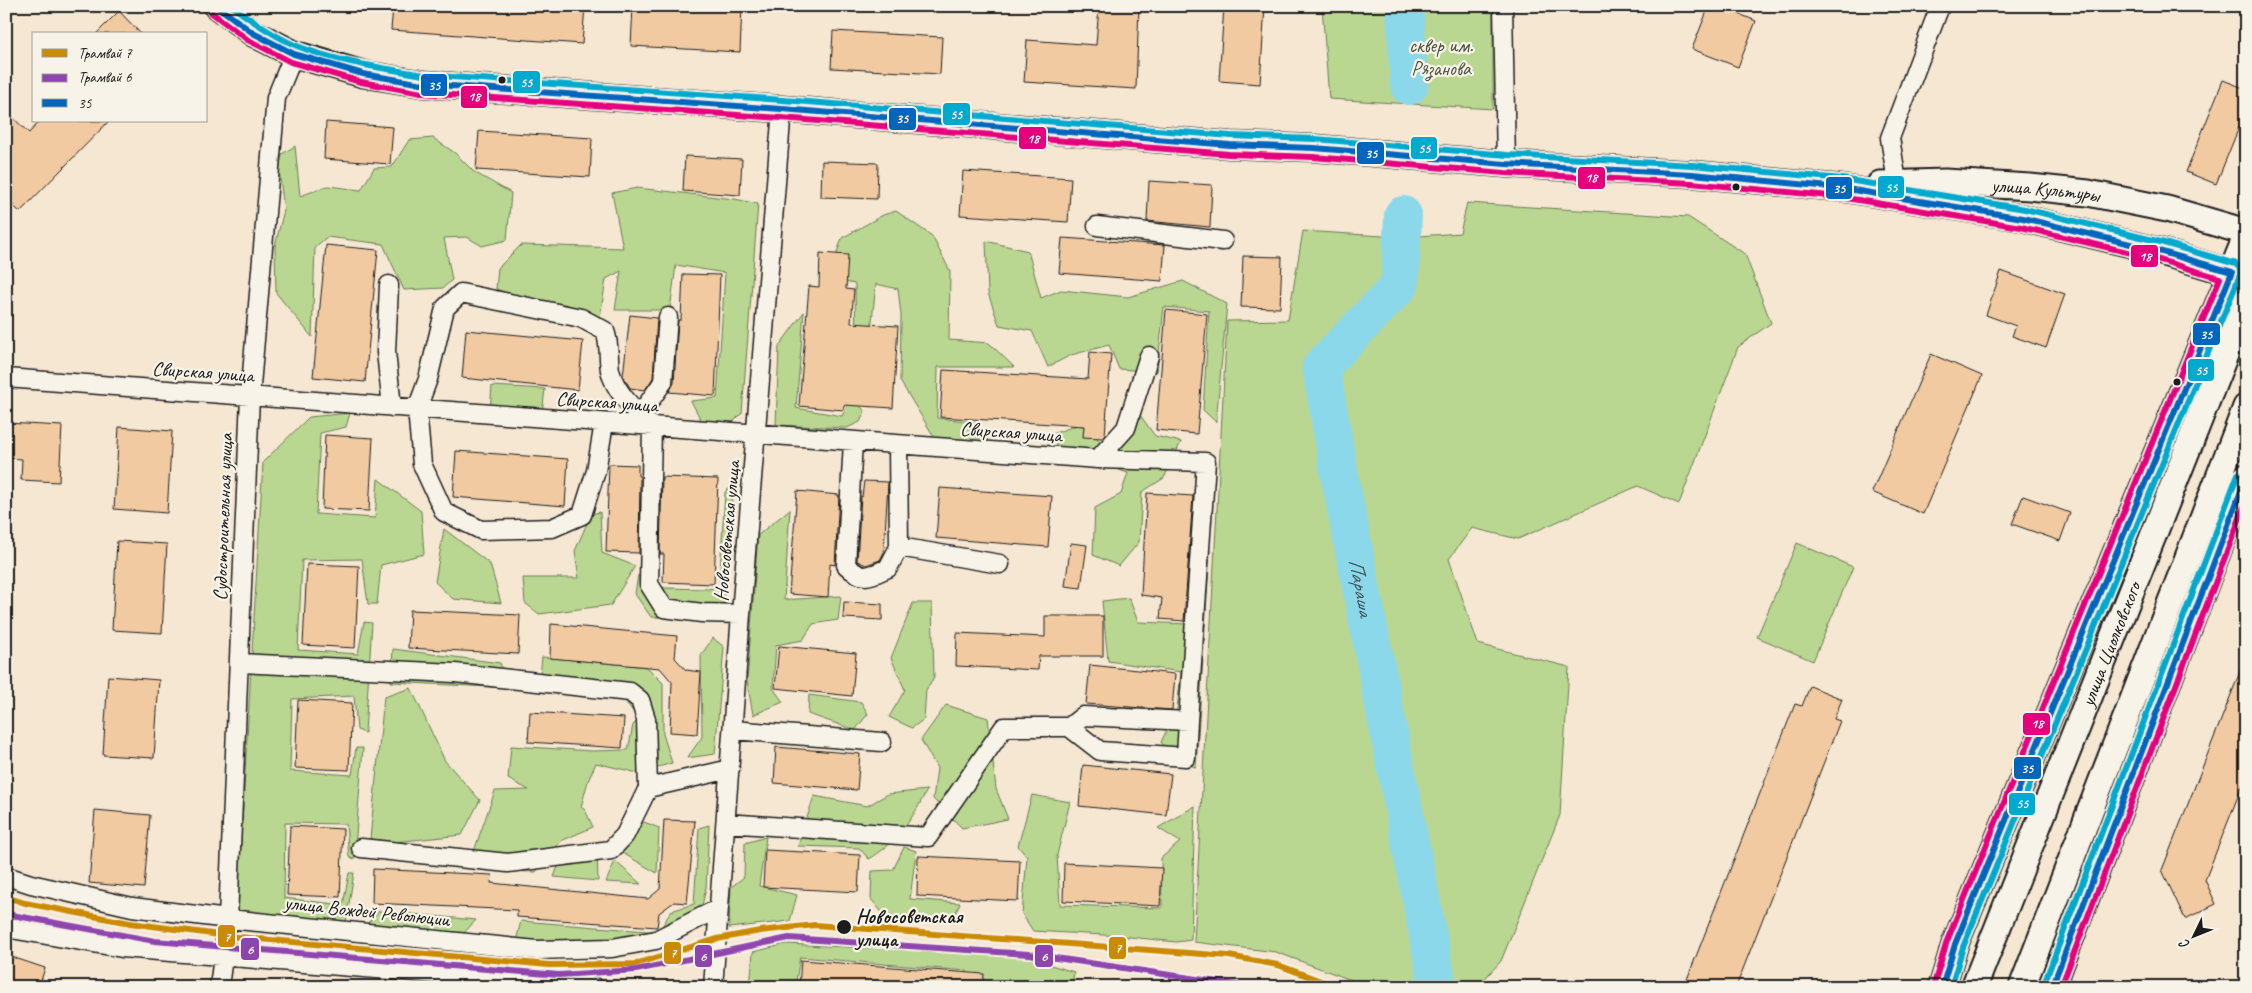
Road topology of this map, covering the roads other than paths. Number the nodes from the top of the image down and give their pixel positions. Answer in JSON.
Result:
{"nodes":[{"id":1,"x":216,"y":6,"type":"edge"},
{"id":2,"x":1502,"y":6,"type":"edge"},
{"id":3,"x":1940,"y":6,"type":"edge"},
{"id":4,"x":294,"y":54,"type":"junction"},
{"id":5,"x":782,"y":109,"type":"junction"},
{"id":6,"x":1506,"y":164,"type":"junction"},
{"id":7,"x":1897,"y":182,"type":"junction"},
{"id":8,"x":1840,"y":188,"type":"junction"},
{"id":9,"x":1097,"y":226,"type":"dead end"},
{"id":10,"x":2246,"y":232,"type":"edge"},
{"id":11,"x":2246,"y":237,"type":"edge"},
{"id":12,"x":1223,"y":241,"type":"dead end"},
{"id":13,"x":2239,"y":274,"type":"edge"},
{"id":14,"x":389,"y":285,"type":"dead end"},
{"id":15,"x":2246,"y":302,"type":"edge"},
{"id":16,"x":668,"y":317,"type":"dead end"},
{"id":17,"x":1149,"y":356,"type":"dead end"},
{"id":18,"x":6,"y":378,"type":"edge"},
{"id":19,"x":250,"y":396,"type":"junction"},
{"id":20,"x":392,"y":407,"type":"junction"},
{"id":21,"x":2246,"y":407,"type":"edge"},
{"id":22,"x":417,"y":409,"type":"junction"},
{"id":23,"x":646,"y":421,"type":"junction"},
{"id":24,"x":604,"y":423,"type":"junction"},
{"id":25,"x":756,"y":434,"type":"junction"},
{"id":26,"x":853,"y":442,"type":"junction"},
{"id":27,"x":898,"y":445,"type":"junction"},
{"id":28,"x":1098,"y":459,"type":"junction"},
{"id":29,"x":2246,"y":477,"type":"edge"},
{"id":30,"x":898,"y":547,"type":"junction"},
{"id":31,"x":1000,"y":564,"type":"dead end"},
{"id":32,"x":741,"y":614,"type":"junction"},
{"id":33,"x":239,"y":663,"type":"junction"},
{"id":34,"x":1188,"y":721,"type":"junction"},
{"id":35,"x":1070,"y":727,"type":"junction"},
{"id":36,"x":733,"y":730,"type":"junction"},
{"id":37,"x":882,"y":742,"type":"dead end"},
{"id":38,"x":730,"y":769,"type":"junction"},
{"id":39,"x":648,"y":788,"type":"junction"},
{"id":40,"x":726,"y":822,"type":"junction"},
{"id":41,"x":361,"y":848,"type":"dead end"},
{"id":42,"x":6,"y":876,"type":"edge"},
{"id":43,"x":719,"y":908,"type":"junction"},
{"id":44,"x":228,"y":919,"type":"junction"},
{"id":45,"x":6,"y":926,"type":"edge"},
{"id":46,"x":225,"y":955,"type":"junction"},
{"id":47,"x":220,"y":987,"type":"edge"},
{"id":48,"x":594,"y":987,"type":"edge"},
{"id":49,"x":713,"y":987,"type":"edge"},
{"id":50,"x":1942,"y":987,"type":"edge"},
{"id":51,"x":1974,"y":987,"type":"edge"},
{"id":52,"x":2022,"y":987,"type":"edge"},
{"id":53,"x":2052,"y":987,"type":"edge"}],
"edges":[{"from":1,"to":4,"type":"main road","name":"улица Культуры"},
{"from":2,"to":6,"type":"street"},
{"from":3,"to":7,"type":"street"},
{"from":4,"to":5,"type":"main road","name":"улица Культуры"},
{"from":4,"to":19,"type":"street","name":"Судостроительная улица"},
{"from":5,"to":6,"type":"main road","name":"улица Культуры"},
{"from":5,"to":25,"type":"street","name":"Новосоветская улица"},
{"from":6,"to":8,"type":"main road","name":"улица Культуры"},
{"from":7,"to":8,"type":"main road","name":"улица Культуры"},
{"from":7,"to":10,"type":"main road","name":"улица Культуры"},
{"from":8,"to":13,"type":"main road","name":"улица Культуры"},
{"from":9,"to":12,"type":"street"},
{"from":11,"to":13,"type":"main road"},
{"from":13,"to":50,"type":"main road"},
{"from":14,"to":20,"type":"street"},
{"from":15,"to":51,"type":"main road","name":"улица Циолковского"},
{"from":16,"to":23,"type":"street"},
{"from":17,"to":28,"type":"street"},
{"from":18,"to":19,"type":"street","name":"Свирская улица"},
{"from":19,"to":20,"type":"street","name":"Свирская улица"},
{"from":19,"to":33,"type":"street","name":"Судостроительная улица"},
{"from":20,"to":22,"type":"street","name":"Свирская улица"},
{"from":21,"to":52,"type":"main road","name":"улица Циолковского"},
{"from":22,"to":23,"type":"street"},
{"from":22,"to":24,"type":"street","name":"Свирская улица"},
{"from":22,"to":24,"type":"street"},
{"from":23,"to":24,"type":"street","name":"Свирская улица"},
{"from":23,"to":25,"type":"street","name":"Свирская улица"},
{"from":23,"to":32,"type":"street"},
{"from":25,"to":26,"type":"street","name":"Свирская улица"},
{"from":25,"to":32,"type":"street","name":"Новосоветская улица"},
{"from":26,"to":27,"type":"street","name":"Свирская улица"},
{"from":26,"to":30,"type":"street"},
{"from":27,"to":28,"type":"street","name":"Свирская улица"},
{"from":27,"to":30,"type":"street"},
{"from":28,"to":34,"type":"street","name":"Свирская улица"},
{"from":29,"to":53,"type":"main road"},
{"from":30,"to":31,"type":"street"},
{"from":32,"to":36,"type":"street","name":"Новосоветская улица"},
{"from":33,"to":39,"type":"street"},
{"from":33,"to":44,"type":"street","name":"Судостроительная улица"},
{"from":34,"to":35,"type":"street"},
{"from":34,"to":35,"type":"street"},
{"from":35,"to":40,"type":"street"},
{"from":36,"to":37,"type":"street"},
{"from":36,"to":38,"type":"street","name":"Новосоветская улица"},
{"from":38,"to":39,"type":"street"},
{"from":38,"to":40,"type":"street","name":"Новосоветская улица"},
{"from":39,"to":41,"type":"street"},
{"from":40,"to":43,"type":"street","name":"Новосоветская улица"},
{"from":42,"to":44,"type":"street","name":"улица Вождей Революции"},
{"from":43,"to":44,"type":"street","name":"улица Вождей Революции"},
{"from":43,"to":49,"type":"street","name":"Новосоветская улица"},
{"from":44,"to":46,"type":"street","name":"Судостроительная улица"},
{"from":45,"to":46,"type":"street"},
{"from":46,"to":47,"type":"street","name":"Судостроительная улица"},
{"from":46,"to":48,"type":"street"}]}
